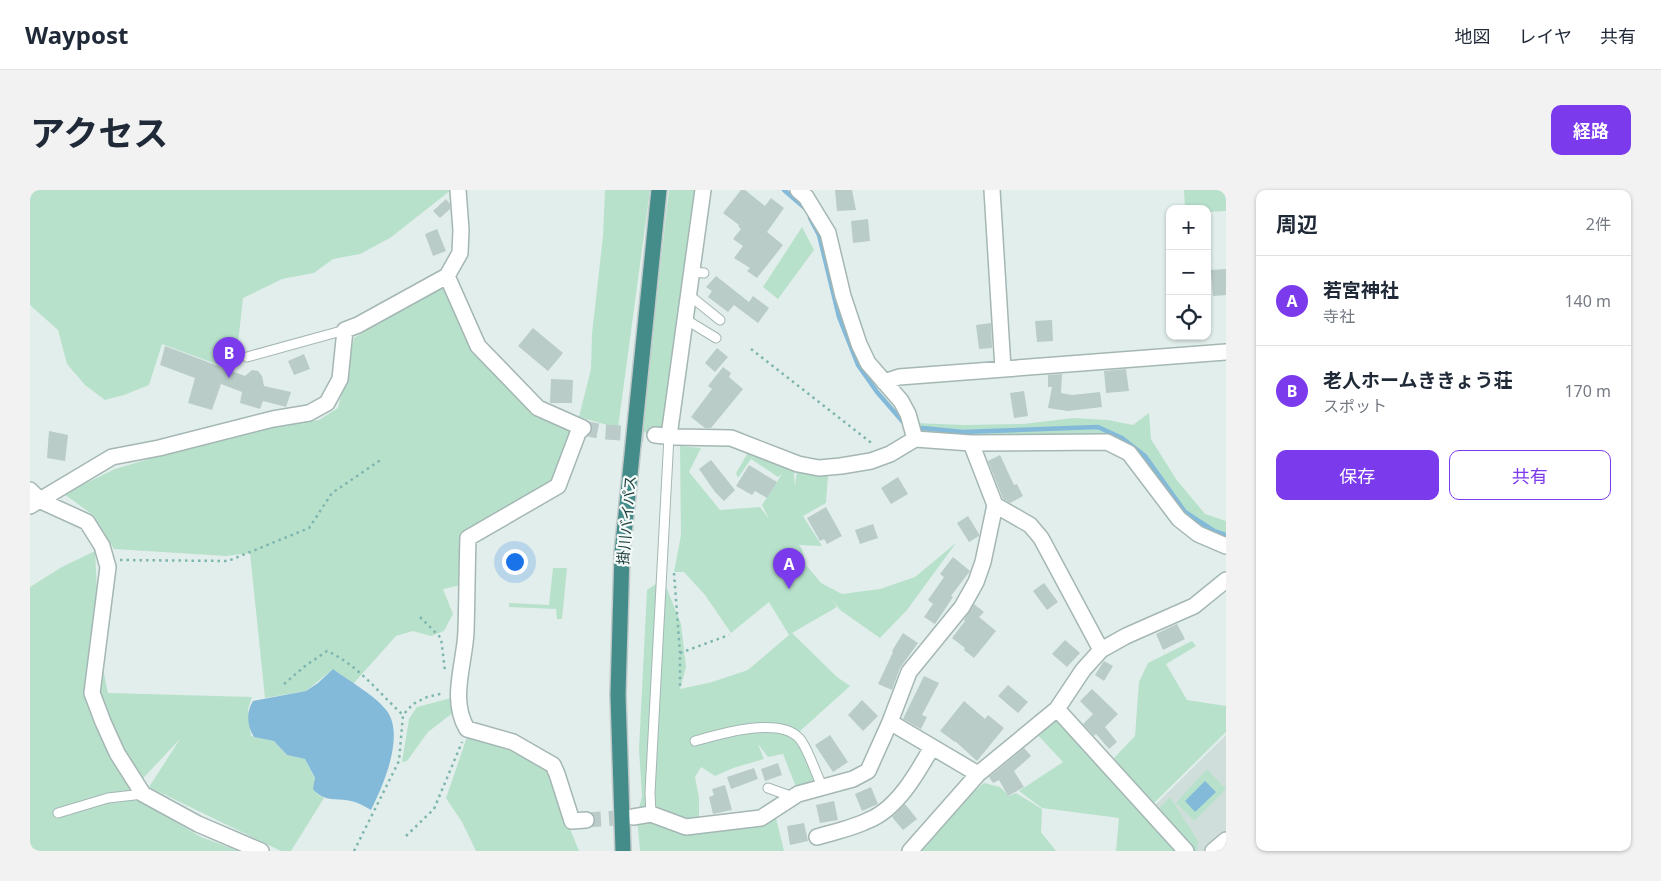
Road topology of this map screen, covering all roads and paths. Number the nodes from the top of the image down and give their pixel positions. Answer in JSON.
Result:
{"nodes":[{"id":1,"x":458,"y":190,"type":"edge"},
{"id":2,"x":659,"y":190,"type":"edge"},
{"id":3,"x":703,"y":190,"type":"edge"},
{"id":4,"x":798,"y":190,"type":"edge"},
{"id":5,"x":992,"y":190,"type":"edge"},
{"id":6,"x":447,"y":276,"type":"junction"},
{"id":7,"x":688,"y":295,"type":"junction"},
{"id":8,"x":685,"y":319,"type":"junction"},
{"id":9,"x":720,"y":320,"type":"dead end"},
{"id":10,"x":345,"y":330,"type":"junction"},
{"id":11,"x":716,"y":338,"type":"dead end"},
{"id":12,"x":751,"y":350,"type":"dead end"},
{"id":13,"x":1226,"y":352,"type":"edge"},
{"id":14,"x":247,"y":357,"type":"dead end"},
{"id":15,"x":1003,"y":369,"type":"junction"},
{"id":16,"x":884,"y":382,"type":"junction"},
{"id":17,"x":662,"y":435,"type":"junction"},
{"id":18,"x":915,"y":439,"type":"junction"},
{"id":19,"x":971,"y":443,"type":"junction"},
{"id":20,"x":878,"y":458,"type":"junction"},
{"id":21,"x":382,"y":459,"type":"dead end"},
{"id":22,"x":30,"y":490,"type":"edge"},
{"id":23,"x":36,"y":503,"type":"edge"},
{"id":24,"x":995,"y":505,"type":"junction"},
{"id":25,"x":1226,"y":546,"type":"edge"},
{"id":26,"x":118,"y":560,"type":"dead end"},
{"id":27,"x":674,"y":569,"type":"dead end"},
{"id":28,"x":1226,"y":580,"type":"edge"},
{"id":29,"x":420,"y":617,"type":"dead end"},
{"id":30,"x":728,"y":635,"type":"dead end"},
{"id":31,"x":1101,"y":650,"type":"junction"},
{"id":32,"x":680,"y":653,"type":"junction"},
{"id":33,"x":446,"y":674,"type":"dead end"},
{"id":34,"x":284,"y":684,"type":"dead end"},
{"id":35,"x":680,"y":689,"type":"dead end"},
{"id":36,"x":458,"y":694,"type":"junction"},
{"id":37,"x":1057,"y":708,"type":"junction"},
{"id":38,"x":403,"y":715,"type":"junction"},
{"id":39,"x":890,"y":722,"type":"junction"},
{"id":40,"x":467,"y":729,"type":"junction"},
{"id":41,"x":695,"y":741,"type":"dead end"},
{"id":42,"x":932,"y":747,"type":"junction"},
{"id":43,"x":978,"y":774,"type":"junction"},
{"id":44,"x":822,"y":786,"type":"junction"},
{"id":45,"x":768,"y":788,"type":"dead end"},
{"id":46,"x":143,"y":794,"type":"junction"},
{"id":47,"x":792,"y":797,"type":"junction"},
{"id":48,"x":58,"y":813,"type":"dead end"},
{"id":49,"x":651,"y":814,"type":"junction"},
{"id":50,"x":633,"y":817,"type":"tunnel mouth"},
{"id":51,"x":586,"y":820,"type":"tunnel mouth"},
{"id":52,"x":406,"y":836,"type":"dead end"},
{"id":53,"x":817,"y":837,"type":"dead end"},
{"id":54,"x":1226,"y":840,"type":"edge"},
{"id":55,"x":262,"y":851,"type":"edge"},
{"id":56,"x":354,"y":851,"type":"edge"},
{"id":57,"x":623,"y":851,"type":"edge"},
{"id":58,"x":910,"y":851,"type":"edge"},
{"id":59,"x":1186,"y":851,"type":"edge"},
{"id":60,"x":1213,"y":851,"type":"edge"}],
"edges":[{"from":1,"to":6,"type":"street"},
{"from":2,"to":57,"type":"highway","name":"掛川バイパス"},
{"from":3,"to":7,"type":"street"},
{"from":4,"to":16,"type":"street"},
{"from":5,"to":15,"type":"street"},
{"from":6,"to":10,"type":"street"},
{"from":6,"to":36,"type":"street"},
{"from":7,"to":8,"type":"street"},
{"from":7,"to":9,"type":"lane"},
{"from":8,"to":11,"type":"lane"},
{"from":8,"to":17,"type":"street"},
{"from":10,"to":14,"type":"lane"},
{"from":10,"to":23,"type":"street"},
{"from":12,"to":20,"type":"path"},
{"from":13,"to":15,"type":"street"},
{"from":15,"to":16,"type":"street"},
{"from":16,"to":18,"type":"street"},
{"from":17,"to":20,"type":"street"},
{"from":17,"to":49,"type":"lane"},
{"from":18,"to":19,"type":"street"},
{"from":18,"to":20,"type":"street"},
{"from":19,"to":24,"type":"street"},
{"from":19,"to":25,"type":"street"},
{"from":21,"to":26,"type":"path"},
{"from":22,"to":23,"type":"street"},
{"from":23,"to":46,"type":"street"},
{"from":24,"to":31,"type":"street"},
{"from":24,"to":39,"type":"street"},
{"from":27,"to":32,"type":"path"},
{"from":28,"to":31,"type":"street"},
{"from":29,"to":33,"type":"path"},
{"from":30,"to":32,"type":"path"},
{"from":31,"to":37,"type":"street"},
{"from":32,"to":35,"type":"path"},
{"from":34,"to":38,"type":"path"},
{"from":36,"to":38,"type":"path"},
{"from":36,"to":40,"type":"street"},
{"from":37,"to":43,"type":"street"},
{"from":37,"to":59,"type":"street"},
{"from":38,"to":56,"type":"path"},
{"from":39,"to":42,"type":"street"},
{"from":39,"to":44,"type":"street"},
{"from":40,"to":51,"type":"street"},
{"from":40,"to":52,"type":"path"},
{"from":41,"to":44,"type":"lane"},
{"from":42,"to":43,"type":"street"},
{"from":42,"to":53,"type":"street"},
{"from":43,"to":58,"type":"street"},
{"from":44,"to":47,"type":"street"},
{"from":45,"to":47,"type":"lane"},
{"from":46,"to":48,"type":"lane"},
{"from":46,"to":55,"type":"street"},
{"from":47,"to":49,"type":"street"},
{"from":49,"to":50,"type":"street"},
{"from":54,"to":60,"type":"street"}]}
